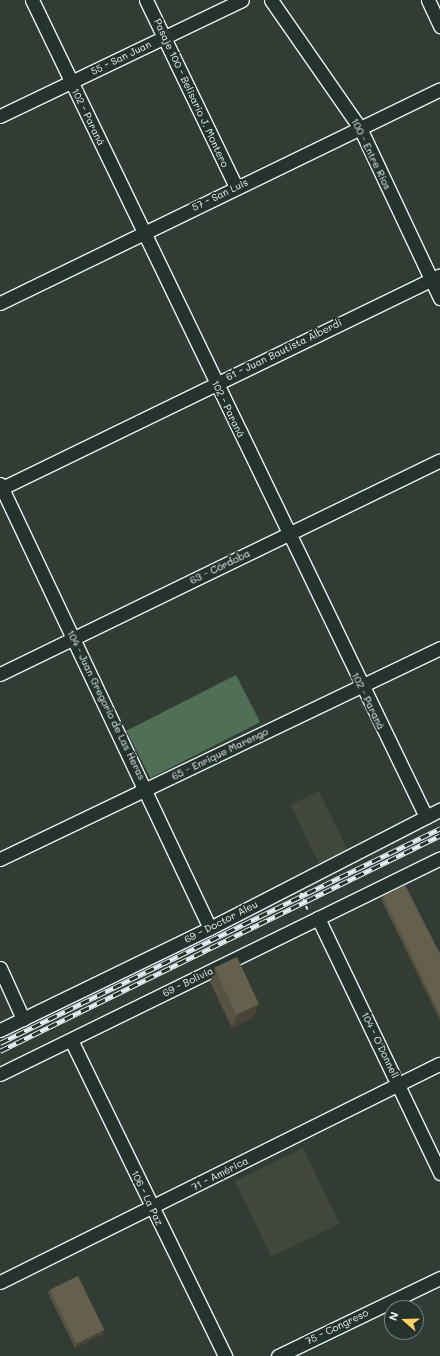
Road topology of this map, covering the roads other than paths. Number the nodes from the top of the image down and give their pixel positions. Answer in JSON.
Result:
{"nodes":[{"id":1,"x":32,"y":0,"type":"edge"},
{"id":2,"x":146,"y":0,"type":"edge"},
{"id":3,"x":242,"y":0,"type":"edge"},
{"id":4,"x":271,"y":0,"type":"edge"},
{"id":5,"x":428,"y":0,"type":"edge"},
{"id":6,"x":440,"y":26,"type":"edge"},
{"id":7,"x":164,"y":36,"type":"junction"},
{"id":8,"x":71,"y":82,"type":"junction"},
{"id":9,"x":440,"y":89,"type":"edge"},
{"id":10,"x":0,"y":116,"type":"edge"},
{"id":11,"x":360,"y":128,"type":"junction"},
{"id":12,"x":236,"y":187,"type":"junction"},
{"id":13,"x":144,"y":233,"type":"junction"},
{"id":14,"x":436,"y":278,"type":"edge"},
{"id":15,"x":440,"y":298,"type":"edge"},
{"id":16,"x":0,"y":303,"type":"edge"},
{"id":17,"x":215,"y":383,"type":"junction"},
{"id":18,"x":440,"y":460,"type":"edge"},
{"id":19,"x":1,"y":487,"type":"edge"},
{"id":20,"x":288,"y":534,"type":"junction"},
{"id":21,"x":74,"y":638,"type":"junction"},
{"id":22,"x":440,"y":648,"type":"edge"},
{"id":23,"x":0,"y":674,"type":"edge"},
{"id":24,"x":361,"y":686,"type":"junction"},
{"id":25,"x":147,"y":789,"type":"junction"},
{"id":26,"x":440,"y":810,"type":"edge"},
{"id":27,"x":426,"y":817,"type":"junction"},
{"id":28,"x":440,"y":858,"type":"edge"},
{"id":29,"x":0,"y":859,"type":"edge"},
{"id":30,"x":316,"y":919,"type":"junction"},
{"id":31,"x":210,"y":928,"type":"junction"},
{"id":32,"x":0,"y":968,"type":"edge"},
{"id":33,"x":24,"y":1019,"type":"junction"},
{"id":34,"x":0,"y":1030,"type":"edge"},
{"id":35,"x":71,"y":1040,"type":"junction"},
{"id":36,"x":440,"y":1064,"type":"edge"},
{"id":37,"x":0,"y":1074,"type":"edge"},
{"id":38,"x":398,"y":1084,"type":"junction"},
{"id":39,"x":440,"y":1173,"type":"edge"},
{"id":40,"x":151,"y":1208,"type":"junction"},
{"id":41,"x":440,"y":1278,"type":"edge"},
{"id":42,"x":0,"y":1282,"type":"edge"},
{"id":43,"x":225,"y":1356,"type":"edge"},
{"id":44,"x":278,"y":1356,"type":"edge"}],
"edges":[{"from":1,"to":8,"type":"street","name":"102 - Paraná"},
{"from":2,"to":7,"type":"street","name":"Pasaje 100 - Belisario J. Montero"},
{"from":3,"to":7,"type":"street","name":"55 - San Juan"},
{"from":4,"to":11,"type":"street","name":"100 - Entre Ríos"},
{"from":5,"to":6,"type":"street"},
{"from":7,"to":8,"type":"street","name":"55 - San Juan"},
{"from":7,"to":12,"type":"street","name":"Pasaje 100 - Belisario J. Montero"},
{"from":8,"to":10,"type":"street","name":"55 - San Juan"},
{"from":8,"to":13,"type":"street","name":"102 - Paraná"},
{"from":9,"to":11,"type":"street","name":"57 - San Luis"},
{"from":11,"to":12,"type":"street","name":"57 - San Luis"},
{"from":11,"to":14,"type":"street","name":"100 - Entre Ríos"},
{"from":12,"to":13,"type":"street","name":"57 - San Luis"},
{"from":13,"to":16,"type":"street","name":"57 - San Luis"},
{"from":13,"to":17,"type":"street","name":"102 - Paraná"},
{"from":14,"to":15,"type":"street","name":"100 - Entre Ríos"},
{"from":14,"to":17,"type":"street","name":"61 - Juan Bautista Alberdi"},
{"from":17,"to":19,"type":"street","name":"61 - Juan Bautista Alberdi"},
{"from":17,"to":20,"type":"street","name":"102 - Paraná"},
{"from":18,"to":20,"type":"street","name":"63 - Córdoba"},
{"from":19,"to":21,"type":"street","name":"104 - Juan Gregorio de Las Heras"},
{"from":20,"to":21,"type":"street","name":"63 - Córdoba"},
{"from":20,"to":24,"type":"street","name":"102 - Paraná"},
{"from":21,"to":23,"type":"street","name":"63 - Córdoba"},
{"from":21,"to":25,"type":"street","name":"104 - Juan Gregorio de Las Heras"},
{"from":22,"to":24,"type":"street","name":"65 - Enrique Marengo"},
{"from":24,"to":25,"type":"street","name":"65 - Enrique Marengo"},
{"from":24,"to":27,"type":"street","name":"102 - Paraná"},
{"from":25,"to":29,"type":"street","name":"65 - Enrique Marengo"},
{"from":25,"to":31,"type":"street","name":"104 - Juan Gregorio de Las Heras"},
{"from":26,"to":27,"type":"street","name":"69 - Doctor Aleu"},
{"from":27,"to":31,"type":"street","name":"69 - Doctor Aleu"},
{"from":28,"to":30,"type":"street","name":"69 - Bolivia"},
{"from":30,"to":35,"type":"street","name":"69 - Bolivia"},
{"from":30,"to":38,"type":"street","name":"104 - O'Donnell"},
{"from":31,"to":33,"type":"street","name":"69 - Doctor Aleu"},
{"from":32,"to":33,"type":"street"},
{"from":33,"to":34,"type":"street","name":"69 - Doctor Aleu"},
{"from":35,"to":37,"type":"street","name":"69 - Bolivia"},
{"from":35,"to":40,"type":"street","name":"106 - La Paz"},
{"from":36,"to":38,"type":"street","name":"71 - América"},
{"from":38,"to":39,"type":"street","name":"104 - O'Donnell"},
{"from":38,"to":40,"type":"street","name":"71 - América"},
{"from":40,"to":42,"type":"street","name":"71 - América"},
{"from":40,"to":43,"type":"street","name":"106 - La Paz"},
{"from":41,"to":44,"type":"street","name":"75 - Congreso"}]}
